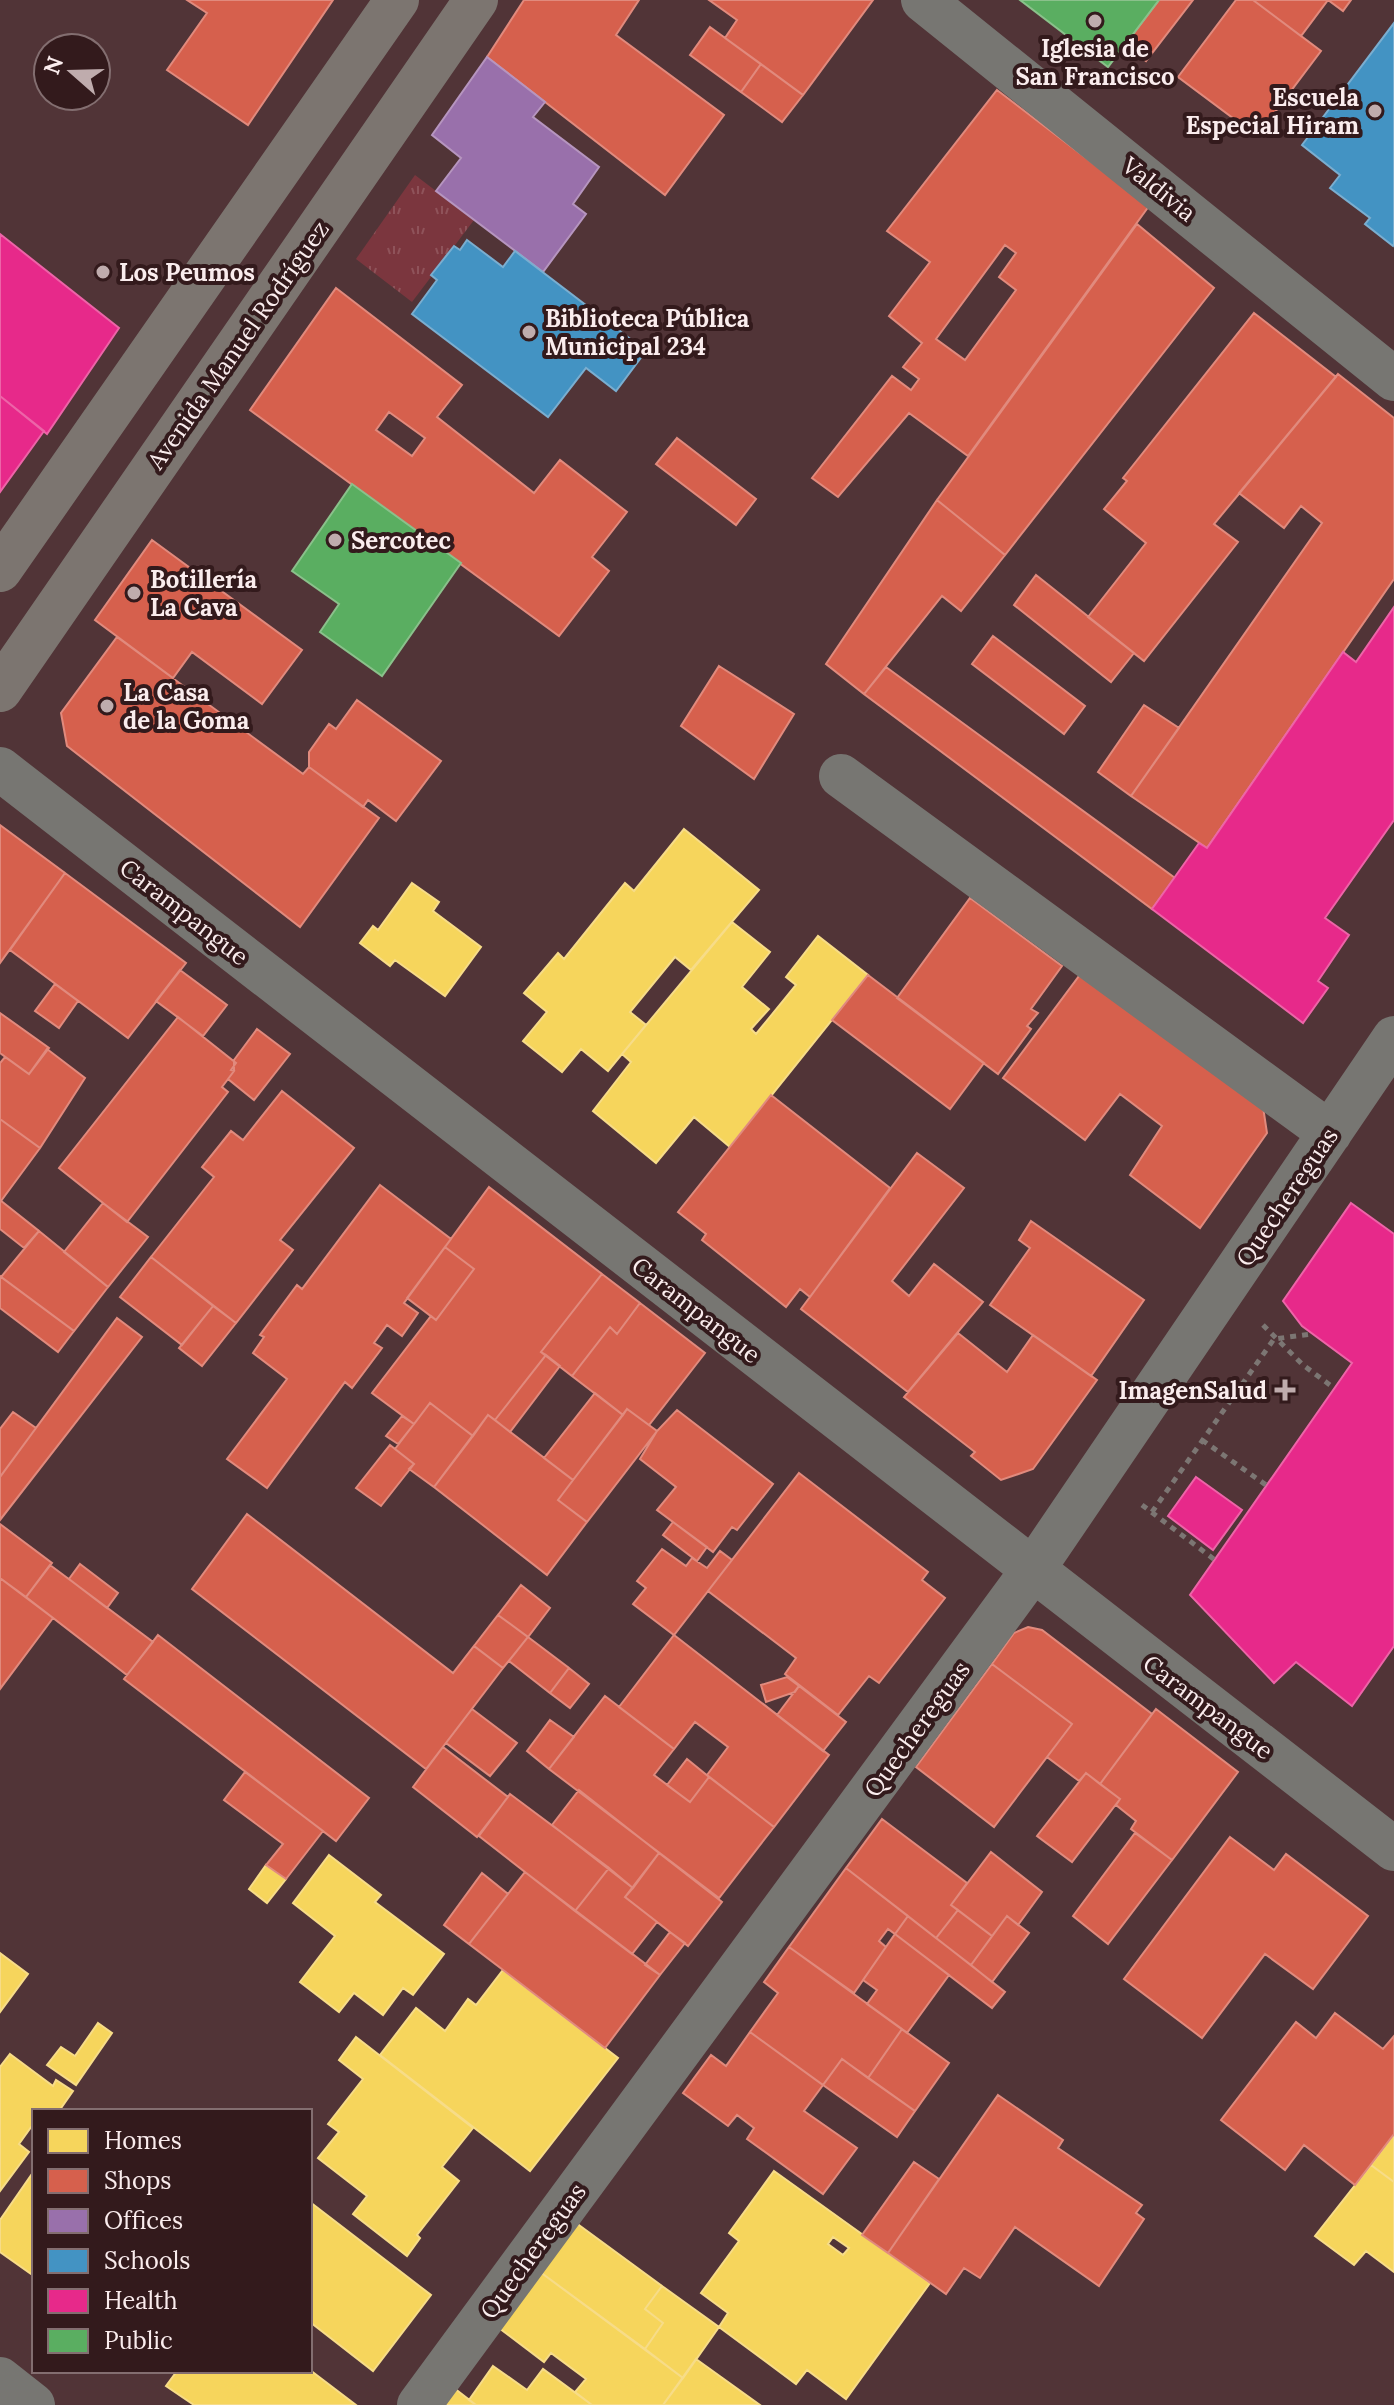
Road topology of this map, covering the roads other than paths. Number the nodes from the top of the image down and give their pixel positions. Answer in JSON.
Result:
{"nodes":[{"id":1,"x":397,"y":0,"type":"edge"},
{"id":2,"x":476,"y":0,"type":"edge"},
{"id":3,"x":923,"y":0,"type":"edge"},
{"id":4,"x":1394,"y":379,"type":"edge"},
{"id":5,"x":0,"y":570,"type":"edge"},
{"id":6,"x":0,"y":690,"type":"edge"},
{"id":7,"x":0,"y":769,"type":"edge"},
{"id":8,"x":841,"y":776,"type":"dead end"},
{"id":9,"x":1394,"y":1038,"type":"edge"},
{"id":10,"x":1330,"y":1133,"type":"junction"},
{"id":11,"x":1032,"y":1571,"type":"junction"},
{"id":12,"x":1394,"y":1849,"type":"edge"},
{"id":13,"x":0,"y":2379,"type":"edge"},
{"id":14,"x":33,"y":2405,"type":"edge"},
{"id":15,"x":419,"y":2405,"type":"edge"}],
"edges":[{"from":1,"to":5,"type":"main road"},
{"from":2,"to":6,"type":"main road","name":"Avenida Manuel Rodríguez"},
{"from":3,"to":4,"type":"street","name":"Valdivia"},
{"from":7,"to":11,"type":"street","name":"Carampangue"},
{"from":8,"to":10,"type":"street"},
{"from":9,"to":10,"type":"street","name":"Quechereguas"},
{"from":10,"to":11,"type":"street","name":"Quechereguas"},
{"from":11,"to":12,"type":"street","name":"Carampangue"},
{"from":11,"to":15,"type":"street","name":"Quechereguas"},
{"from":13,"to":14,"type":"street"}]}
